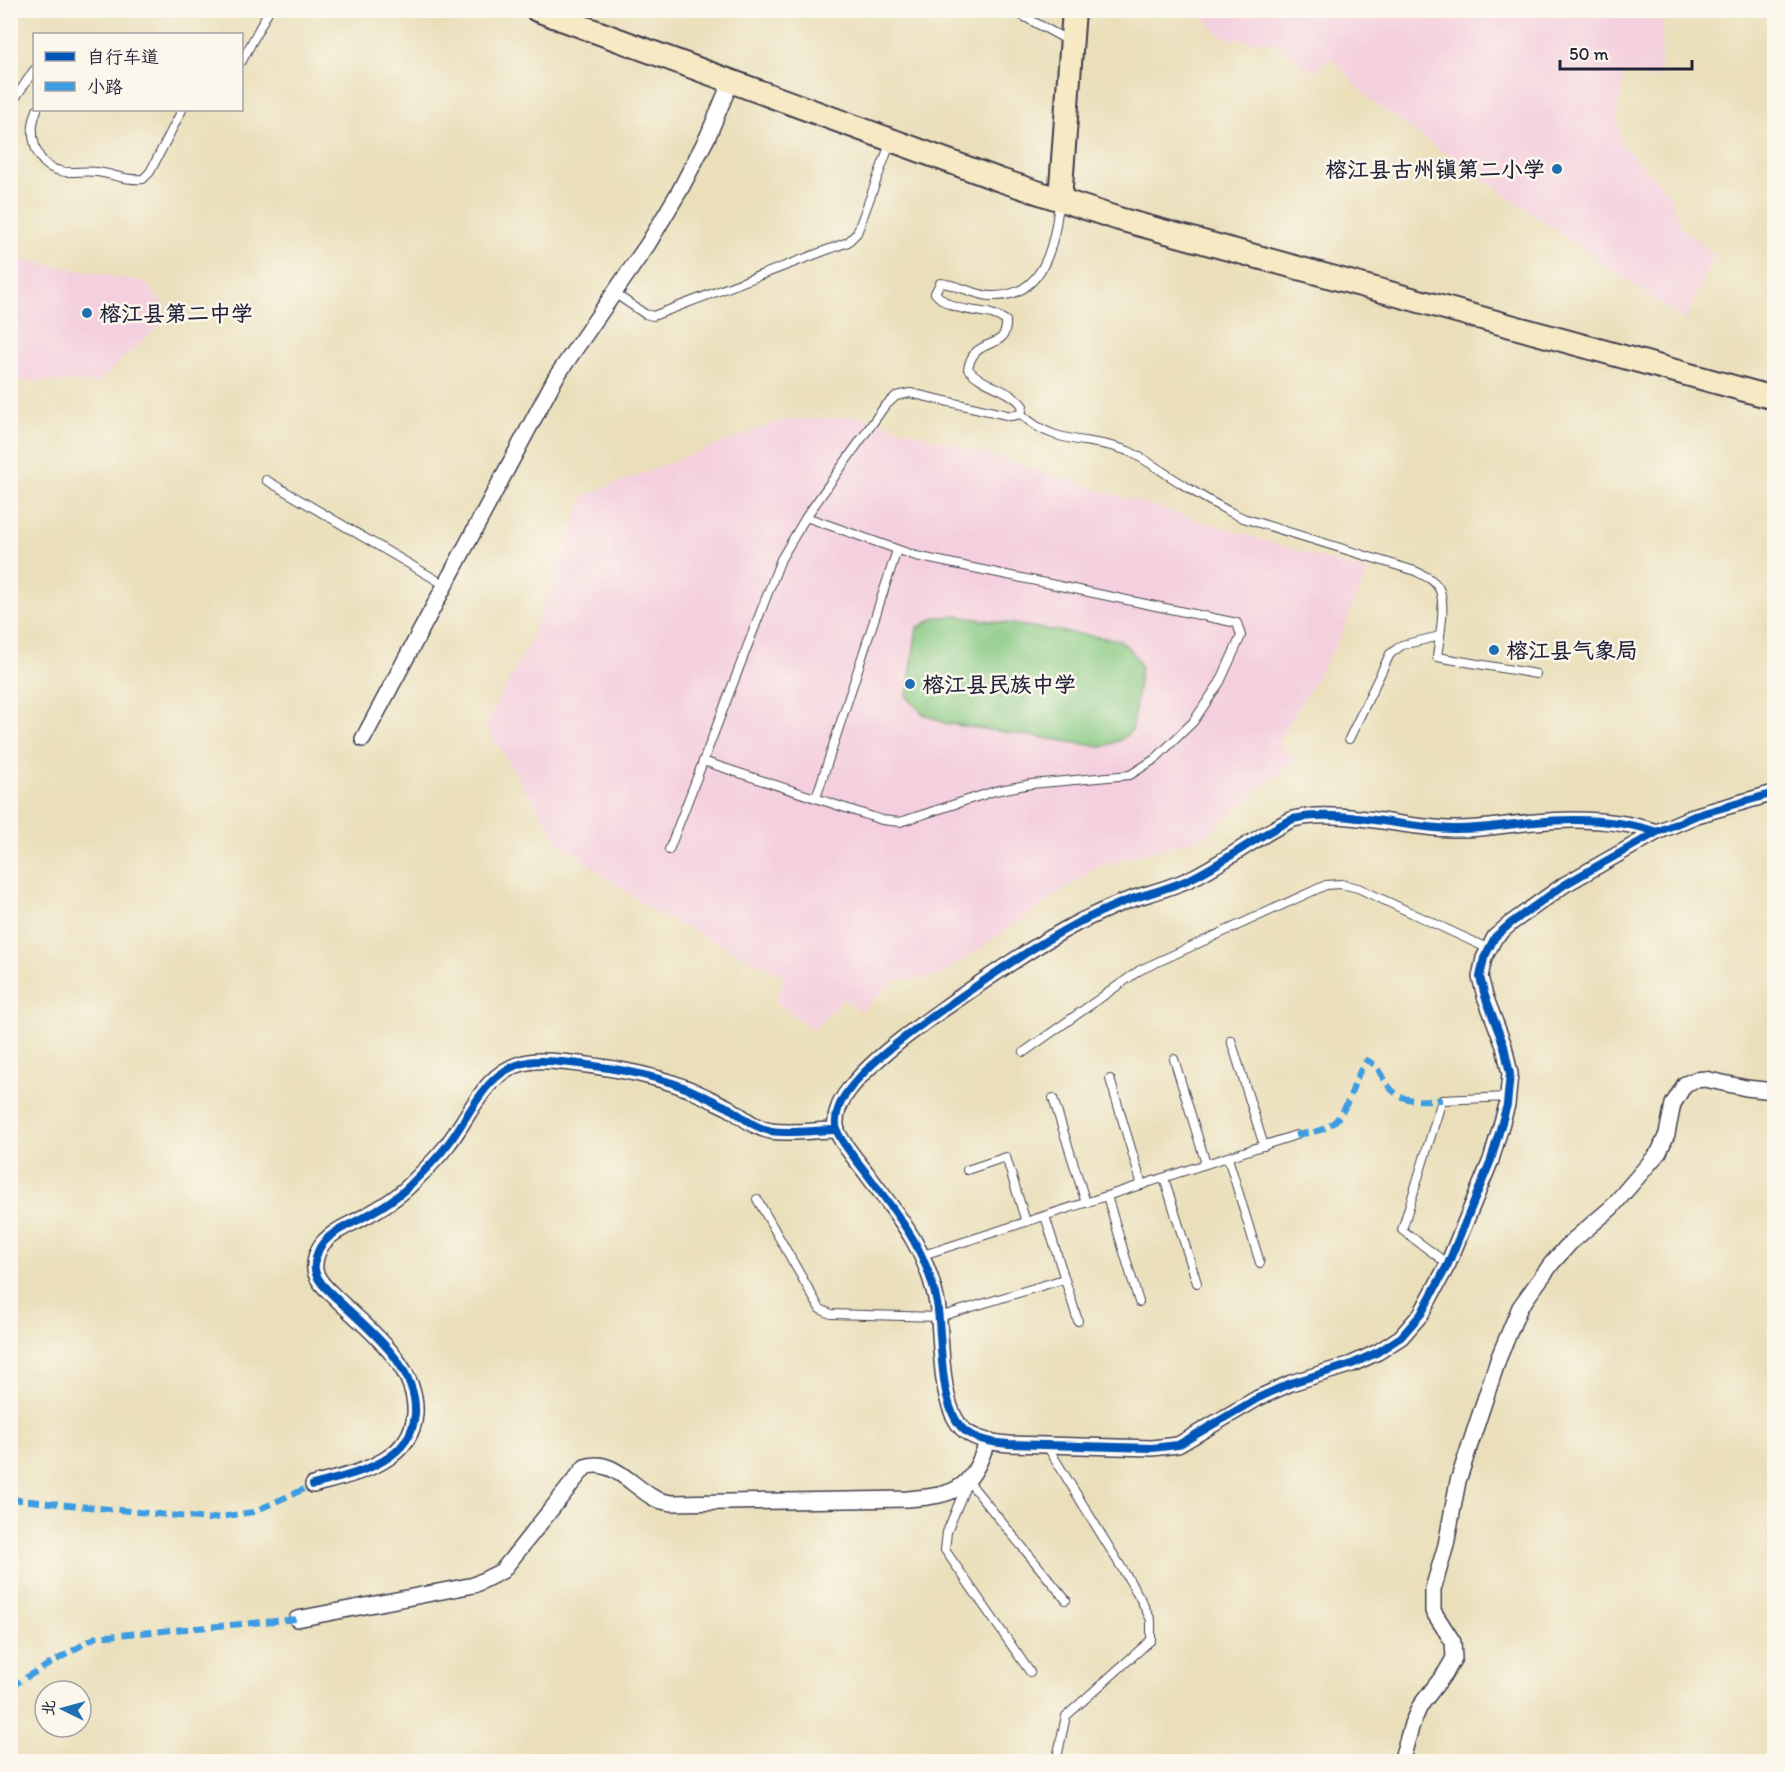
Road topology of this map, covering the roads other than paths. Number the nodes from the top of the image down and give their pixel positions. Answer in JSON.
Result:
{"nodes":[{"id":1,"x":269,"y":10,"type":"edge"},
{"id":2,"x":537,"y":10,"type":"edge"},
{"id":3,"x":1012,"y":10,"type":"edge"},
{"id":4,"x":1074,"y":10,"type":"edge"},
{"id":5,"x":566,"y":15,"type":"edge"},
{"id":6,"x":1071,"y":42,"type":"junction"},
{"id":7,"x":243,"y":59,"type":"edge"},
{"id":8,"x":33,"y":72,"type":"edge"},
{"id":9,"x":731,"y":81,"type":"junction"},
{"id":10,"x":10,"y":106,"type":"edge"},
{"id":11,"x":37,"y":111,"type":"edge"},
{"id":12,"x":181,"y":111,"type":"edge"},
{"id":13,"x":891,"y":140,"type":"junction"},
{"id":14,"x":1060,"y":200,"type":"junction"},
{"id":15,"x":614,"y":293,"type":"junction"},
{"id":16,"x":1774,"y":398,"type":"edge"},
{"id":17,"x":1021,"y":414,"type":"junction"},
{"id":18,"x":266,"y":480,"type":"dead end"},
{"id":19,"x":806,"y":517,"type":"junction"},
{"id":20,"x":897,"y":550,"type":"junction"},
{"id":21,"x":445,"y":585,"type":"junction"},
{"id":22,"x":1440,"y":636,"type":"junction"},
{"id":23,"x":1536,"y":674,"type":"dead end"},
{"id":24,"x":363,"y":739,"type":"dead end"},
{"id":25,"x":1349,"y":739,"type":"dead end"},
{"id":26,"x":703,"y":761,"type":"junction"},
{"id":27,"x":1774,"y":793,"type":"edge"},
{"id":28,"x":816,"y":798,"type":"junction"},
{"id":29,"x":1657,"y":832,"type":"junction"},
{"id":30,"x":669,"y":850,"type":"dead end"},
{"id":31,"x":1489,"y":949,"type":"junction"},
{"id":32,"x":1231,"y":1040,"type":"dead end"},
{"id":33,"x":1024,"y":1052,"type":"dead end"},
{"id":34,"x":1174,"y":1059,"type":"dead end"},
{"id":35,"x":1110,"y":1079,"type":"dead end"},
{"id":36,"x":1774,"y":1091,"type":"edge"},
{"id":37,"x":1507,"y":1097,"type":"junction"},
{"id":38,"x":1053,"y":1098,"type":"dead end"},
{"id":39,"x":837,"y":1130,"type":"junction"},
{"id":40,"x":1296,"y":1136,"type":"dead end"},
{"id":41,"x":1264,"y":1146,"type":"junction"},
{"id":42,"x":1228,"y":1158,"type":"junction"},
{"id":43,"x":1206,"y":1164,"type":"junction"},
{"id":44,"x":967,"y":1170,"type":"dead end"},
{"id":45,"x":1164,"y":1178,"type":"junction"},
{"id":46,"x":1142,"y":1185,"type":"junction"},
{"id":47,"x":1107,"y":1196,"type":"junction"},
{"id":48,"x":757,"y":1199,"type":"dead end"},
{"id":49,"x":1086,"y":1203,"type":"junction"},
{"id":50,"x":1045,"y":1216,"type":"junction"},
{"id":51,"x":1026,"y":1222,"type":"junction"},
{"id":52,"x":923,"y":1255,"type":"junction"},
{"id":53,"x":1260,"y":1263,"type":"dead end"},
{"id":54,"x":1448,"y":1264,"type":"junction"},
{"id":55,"x":1065,"y":1279,"type":"junction"},
{"id":56,"x":1197,"y":1283,"type":"dead end"},
{"id":57,"x":1139,"y":1302,"type":"dead end"},
{"id":58,"x":939,"y":1317,"type":"junction"},
{"id":59,"x":1077,"y":1321,"type":"dead end"},
{"id":60,"x":987,"y":1442,"type":"junction"},
{"id":61,"x":1047,"y":1446,"type":"junction"},
{"id":62,"x":968,"y":1481,"type":"junction"},
{"id":63,"x":313,"y":1485,"type":"dead end"},
{"id":64,"x":1066,"y":1600,"type":"dead end"},
{"id":65,"x":297,"y":1619,"type":"dead end"},
{"id":66,"x":1030,"y":1672,"type":"dead end"},
{"id":67,"x":1056,"y":1761,"type":"edge"},
{"id":68,"x":1401,"y":1761,"type":"edge"}],
"edges":[{"from":1,"to":7,"type":"lane"},
{"from":2,"to":5,"type":"main road"},
{"from":3,"to":6,"type":"lane"},
{"from":4,"to":6,"type":"main road"},
{"from":5,"to":9,"type":"main road"},
{"from":6,"to":14,"type":"main road"},
{"from":8,"to":10,"type":"lane"},
{"from":9,"to":13,"type":"main road"},
{"from":9,"to":15,"type":"street"},
{"from":11,"to":12,"type":"lane"},
{"from":13,"to":14,"type":"main road"},
{"from":13,"to":15,"type":"lane"},
{"from":14,"to":16,"type":"main road"},
{"from":14,"to":17,"type":"lane"},
{"from":15,"to":21,"type":"street"},
{"from":17,"to":19,"type":"lane"},
{"from":17,"to":22,"type":"lane"},
{"from":18,"to":21,"type":"lane"},
{"from":19,"to":20,"type":"lane"},
{"from":19,"to":26,"type":"lane"},
{"from":20,"to":28,"type":"lane"},
{"from":20,"to":28,"type":"lane"},
{"from":21,"to":24,"type":"street"},
{"from":22,"to":23,"type":"lane"},
{"from":22,"to":25,"type":"lane"},
{"from":26,"to":28,"type":"lane"},
{"from":26,"to":30,"type":"lane"},
{"from":27,"to":29,"type":"street"},
{"from":29,"to":31,"type":"street"},
{"from":29,"to":39,"type":"street"},
{"from":31,"to":33,"type":"lane"},
{"from":31,"to":37,"type":"street"},
{"from":32,"to":41,"type":"lane"},
{"from":34,"to":43,"type":"lane"},
{"from":35,"to":46,"type":"lane"},
{"from":36,"to":68,"type":"street"},
{"from":37,"to":54,"type":"street"},
{"from":37,"to":54,"type":"lane"},
{"from":38,"to":49,"type":"lane"},
{"from":39,"to":52,"type":"street"},
{"from":39,"to":63,"type":"street"},
{"from":40,"to":41,"type":"lane"},
{"from":41,"to":42,"type":"lane"},
{"from":42,"to":43,"type":"lane"},
{"from":42,"to":53,"type":"lane"},
{"from":43,"to":45,"type":"lane"},
{"from":44,"to":51,"type":"lane"},
{"from":45,"to":46,"type":"lane"},
{"from":45,"to":56,"type":"lane"},
{"from":46,"to":47,"type":"lane"},
{"from":47,"to":49,"type":"lane"},
{"from":47,"to":57,"type":"lane"},
{"from":48,"to":58,"type":"lane"},
{"from":49,"to":50,"type":"lane"},
{"from":50,"to":51,"type":"lane"},
{"from":50,"to":55,"type":"lane"},
{"from":51,"to":52,"type":"lane"},
{"from":52,"to":58,"type":"street"},
{"from":54,"to":61,"type":"street"},
{"from":55,"to":58,"type":"lane"},
{"from":55,"to":59,"type":"lane"},
{"from":58,"to":60,"type":"street"},
{"from":60,"to":61,"type":"street"},
{"from":60,"to":62,"type":"street"},
{"from":61,"to":67,"type":"lane"},
{"from":62,"to":64,"type":"lane"},
{"from":62,"to":65,"type":"street"},
{"from":62,"to":66,"type":"lane"}]}
